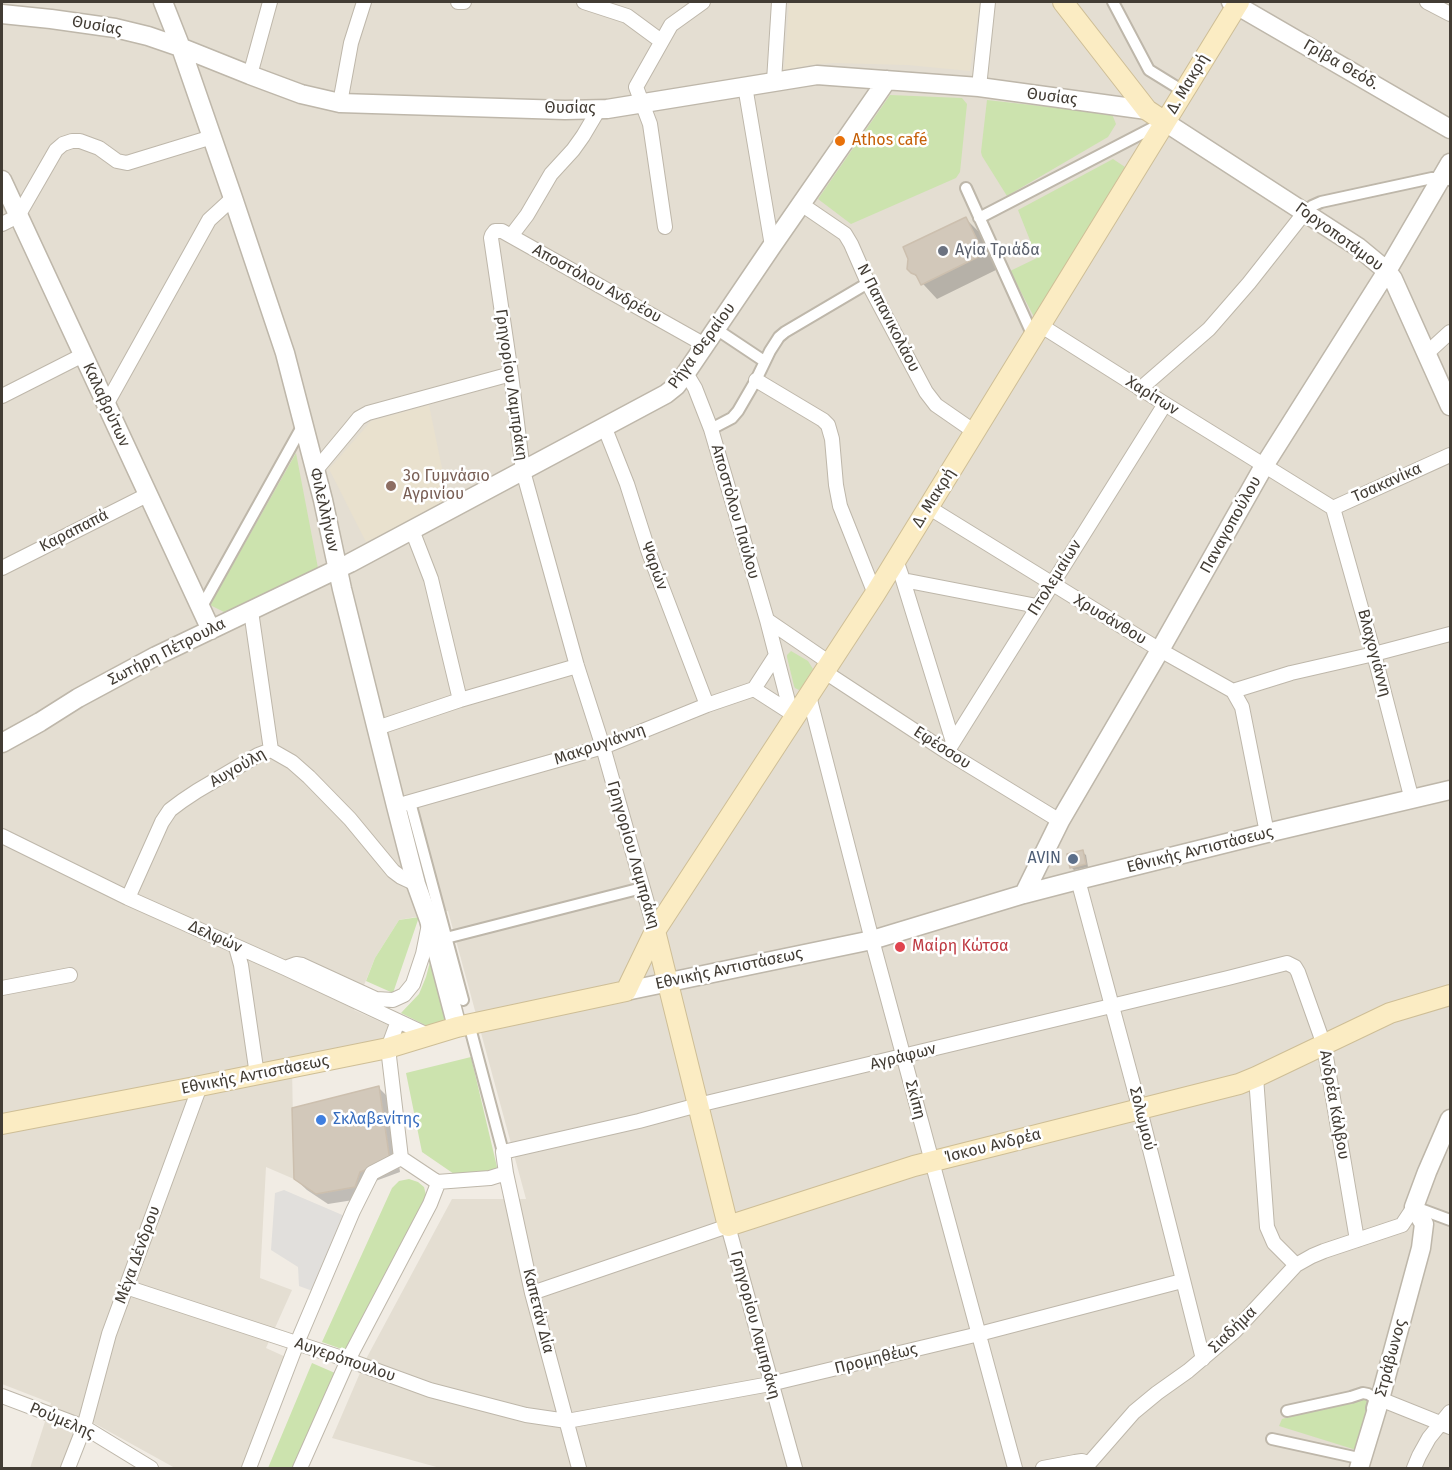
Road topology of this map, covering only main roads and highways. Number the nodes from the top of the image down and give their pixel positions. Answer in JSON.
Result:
{"nodes":[{"id":1,"x":1063,"y":2,"type":"edge"},
{"id":2,"x":1235,"y":3,"type":"edge"},
{"id":3,"x":1165,"y":122,"type":"junction"},
{"id":4,"x":655,"y":931,"type":"junction"},
{"id":5,"x":626,"y":991,"type":"joint"},
{"id":6,"x":1450,"y":994,"type":"edge"},
{"id":7,"x":2,"y":1124,"type":"edge"},
{"id":8,"x":728,"y":1226,"type":"joint"}],
"edges":[{"from":1,"to":3,"type":"main road"},
{"from":2,"to":3,"type":"main road","name":"Δ. Μακρή"},
{"from":3,"to":4,"type":"main road","name":"Δ. Μακρή"},
{"from":4,"to":5,"type":"main road","name":"Δ. Μακρή"},
{"from":4,"to":8,"type":"main road","name":"Γρηγορίου Λαμπράκη"},
{"from":5,"to":7,"type":"main road","name":"Εθνικής Αντιστάσεως"},
{"from":6,"to":8,"type":"main road","name":"Ίσκου Ανδρέα"}]}
